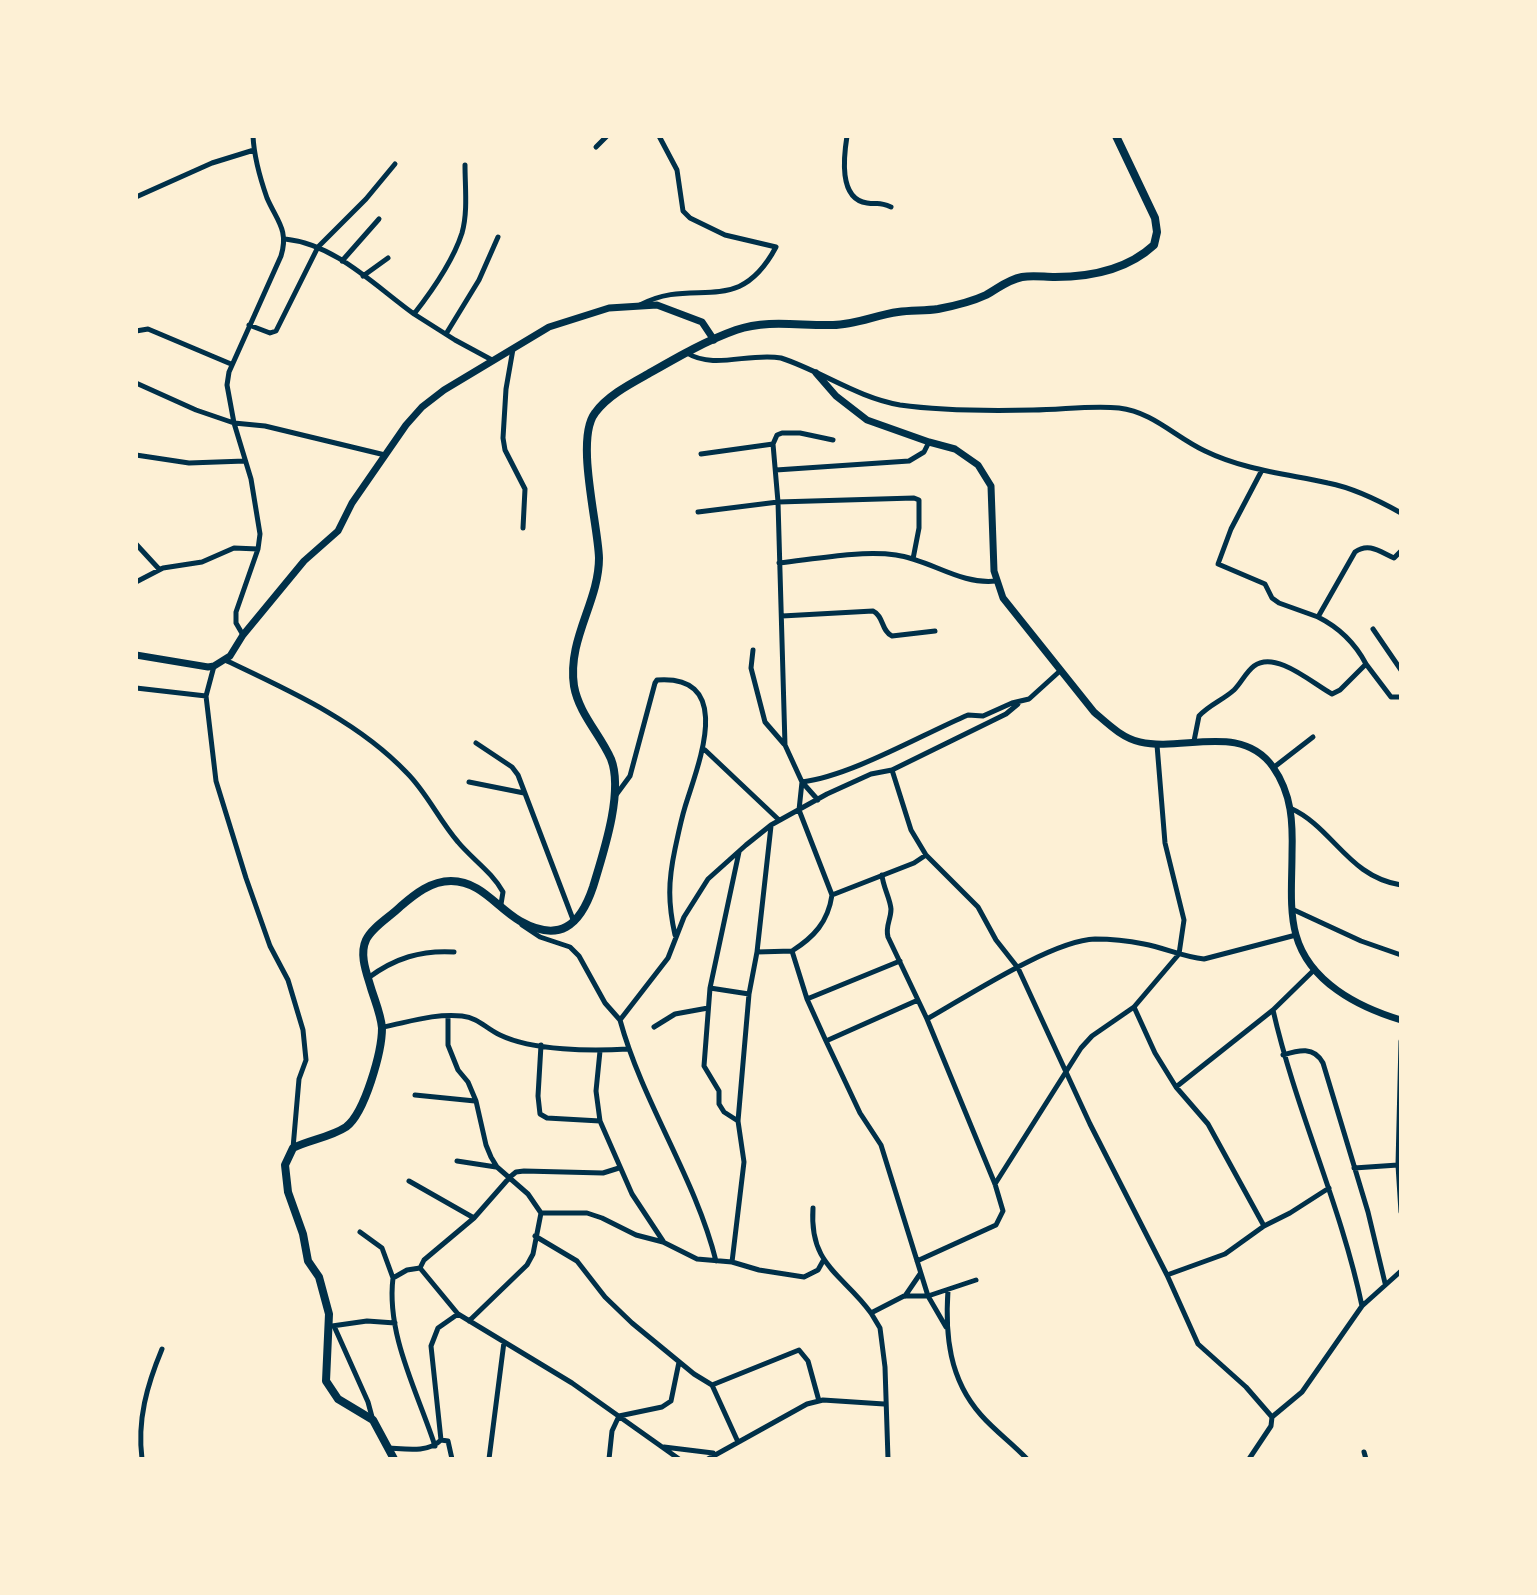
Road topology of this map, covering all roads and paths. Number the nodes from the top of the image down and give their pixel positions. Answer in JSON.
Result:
{"nodes":[{"id":1,"x":253,"y":136,"type":"edge"},
{"id":2,"x":607,"y":136,"type":"edge"},
{"id":3,"x":659,"y":136,"type":"edge"},
{"id":4,"x":847,"y":136,"type":"edge"},
{"id":5,"x":1116,"y":136,"type":"edge"},
{"id":6,"x":596,"y":147,"type":"dead end"},
{"id":7,"x":254,"y":150,"type":"junction"},
{"id":8,"x":395,"y":164,"type":"dead end"},
{"id":9,"x":465,"y":165,"type":"dead end"},
{"id":10,"x":136,"y":197,"type":"edge"},
{"id":11,"x":891,"y":207,"type":"dead end"},
{"id":12,"x":379,"y":219,"type":"dead end"},
{"id":13,"x":498,"y":237,"type":"dead end"},
{"id":14,"x":285,"y":239,"type":"junction"},
{"id":15,"x":318,"y":247,"type":"junction"},
{"id":16,"x":388,"y":258,"type":"dead end"},
{"id":17,"x":342,"y":261,"type":"junction"},
{"id":18,"x":363,"y":276,"type":"junction"},
{"id":19,"x":639,"y":305,"type":"junction"},
{"id":20,"x":414,"y":314,"type":"junction"},
{"id":21,"x":249,"y":325,"type":"junction"},
{"id":22,"x":136,"y":331,"type":"edge"},
{"id":23,"x":446,"y":334,"type":"junction"},
{"id":24,"x":714,"y":340,"type":"junction"},
{"id":25,"x":513,"y":349,"type":"junction"},
{"id":26,"x":687,"y":353,"type":"junction"},
{"id":27,"x":492,"y":360,"type":"junction"},
{"id":28,"x":231,"y":364,"type":"junction"},
{"id":29,"x":816,"y":373,"type":"junction"},
{"id":30,"x":136,"y":383,"type":"edge"},
{"id":31,"x":234,"y":423,"type":"junction"},
{"id":32,"x":833,"y":440,"type":"dead end"},
{"id":33,"x":929,"y":442,"type":"junction"},
{"id":34,"x":773,"y":444,"type":"junction"},
{"id":35,"x":701,"y":454,"type":"dead end"},
{"id":36,"x":136,"y":455,"type":"edge"},
{"id":37,"x":385,"y":455,"type":"junction"},
{"id":38,"x":245,"y":461,"type":"junction"},
{"id":39,"x":776,"y":470,"type":"junction"},
{"id":40,"x":1262,"y":470,"type":"junction"},
{"id":41,"x":778,"y":502,"type":"junction"},
{"id":42,"x":698,"y":512,"type":"dead end"},
{"id":43,"x":1401,"y":513,"type":"edge"},
{"id":44,"x":523,"y":528,"type":"dead end"},
{"id":45,"x":136,"y":544,"type":"edge"},
{"id":46,"x":258,"y":549,"type":"junction"},
{"id":47,"x":1401,"y":551,"type":"edge"},
{"id":48,"x":913,"y":559,"type":"junction"},
{"id":49,"x":779,"y":563,"type":"junction"},
{"id":50,"x":159,"y":569,"type":"junction"},
{"id":51,"x":996,"y":581,"type":"junction"},
{"id":52,"x":136,"y":582,"type":"edge"},
{"id":53,"x":782,"y":616,"type":"junction"},
{"id":54,"x":1318,"y":617,"type":"junction"},
{"id":55,"x":1373,"y":629,"type":"dead end"},
{"id":56,"x":935,"y":631,"type":"dead end"},
{"id":57,"x":243,"y":635,"type":"junction"},
{"id":58,"x":753,"y":650,"type":"dead end"},
{"id":59,"x":136,"y":655,"type":"edge"},
{"id":60,"x":225,"y":660,"type":"junction"},
{"id":61,"x":1366,"y":664,"type":"junction"},
{"id":62,"x":214,"y":666,"type":"junction"},
{"id":63,"x":1061,"y":670,"type":"junction"},
{"id":64,"x":1401,"y":670,"type":"edge"},
{"id":65,"x":136,"y":688,"type":"edge"},
{"id":66,"x":206,"y":696,"type":"junction"},
{"id":67,"x":1401,"y":697,"type":"edge"},
{"id":68,"x":1019,"y":703,"type":"junction"},
{"id":69,"x":1313,"y":737,"type":"dead end"},
{"id":70,"x":1194,"y":741,"type":"junction"},
{"id":71,"x":476,"y":743,"type":"dead end"},
{"id":72,"x":785,"y":745,"type":"junction"},
{"id":73,"x":1157,"y":745,"type":"junction"},
{"id":74,"x":705,"y":750,"type":"junction"},
{"id":75,"x":866,"y":761,"type":"junction"},
{"id":76,"x":1273,"y":768,"type":"junction"},
{"id":77,"x":892,"y":770,"type":"junction"},
{"id":78,"x":871,"y":774,"type":"junction"},
{"id":79,"x":469,"y":782,"type":"dead end"},
{"id":80,"x":802,"y":782,"type":"junction"},
{"id":81,"x":524,"y":793,"type":"junction"},
{"id":82,"x":614,"y":797,"type":"junction"},
{"id":83,"x":818,"y":800,"type":"junction"},
{"id":84,"x":1290,"y":808,"type":"junction"},
{"id":85,"x":799,"y":810,"type":"junction"},
{"id":86,"x":779,"y":820,"type":"junction"},
{"id":87,"x":771,"y":825,"type":"junction"},
{"id":88,"x":739,"y":852,"type":"junction"},
{"id":89,"x":926,"y":855,"type":"junction"},
{"id":90,"x":882,"y":875,"type":"junction"},
{"id":91,"x":1401,"y":885,"type":"edge"},
{"id":92,"x":832,"y":895,"type":"junction"},
{"id":93,"x":501,"y":904,"type":"junction"},
{"id":94,"x":1294,"y":910,"type":"junction"},
{"id":95,"x":519,"y":921,"type":"junction"},
{"id":96,"x":574,"y":923,"type":"junction"},
{"id":97,"x":1296,"y":935,"type":"junction"},
{"id":98,"x":675,"y":936,"type":"junction"},
{"id":99,"x":792,"y":951,"type":"junction"},
{"id":100,"x":454,"y":952,"type":"dead end"},
{"id":101,"x":757,"y":952,"type":"junction"},
{"id":102,"x":1179,"y":954,"type":"junction"},
{"id":103,"x":1401,"y":955,"type":"edge"},
{"id":104,"x":900,"y":961,"type":"junction"},
{"id":105,"x":1018,"y":968,"type":"junction"},
{"id":106,"x":1315,"y":969,"type":"junction"},
{"id":107,"x":368,"y":978,"type":"junction"},
{"id":108,"x":710,"y":988,"type":"junction"},
{"id":109,"x":749,"y":994,"type":"junction"},
{"id":110,"x":807,"y":999,"type":"junction"},
{"id":111,"x":918,"y":1000,"type":"junction"},
{"id":112,"x":1134,"y":1007,"type":"junction"},
{"id":113,"x":708,"y":1008,"type":"junction"},
{"id":114,"x":1273,"y":1010,"type":"junction"},
{"id":115,"x":448,"y":1016,"type":"junction"},
{"id":116,"x":927,"y":1019,"type":"junction"},
{"id":117,"x":620,"y":1020,"type":"junction"},
{"id":118,"x":1401,"y":1020,"type":"edge"},
{"id":119,"x":382,"y":1027,"type":"junction"},
{"id":120,"x":654,"y":1027,"type":"dead end"},
{"id":121,"x":826,"y":1041,"type":"junction"},
{"id":122,"x":1401,"y":1041,"type":"edge"},
{"id":123,"x":541,"y":1045,"type":"junction"},
{"id":124,"x":628,"y":1049,"type":"junction"},
{"id":125,"x":600,"y":1051,"type":"junction"},
{"id":126,"x":1283,"y":1055,"type":"junction"},
{"id":127,"x":1066,"y":1073,"type":"junction"},
{"id":128,"x":1176,"y":1087,"type":"junction"},
{"id":129,"x":415,"y":1095,"type":"dead end"},
{"id":130,"x":476,"y":1101,"type":"junction"},
{"id":131,"x":600,"y":1121,"type":"junction"},
{"id":132,"x":738,"y":1121,"type":"junction"},
{"id":133,"x":293,"y":1148,"type":"junction"},
{"id":134,"x":457,"y":1161,"type":"dead end"},
{"id":135,"x":1398,"y":1165,"type":"junction"},
{"id":136,"x":497,"y":1167,"type":"junction"},
{"id":137,"x":619,"y":1168,"type":"junction"},
{"id":138,"x":1354,"y":1168,"type":"junction"},
{"id":139,"x":510,"y":1177,"type":"junction"},
{"id":140,"x":409,"y":1181,"type":"dead end"},
{"id":141,"x":995,"y":1184,"type":"junction"},
{"id":142,"x":1329,"y":1188,"type":"junction"},
{"id":143,"x":813,"y":1208,"type":"dead end"},
{"id":144,"x":1401,"y":1212,"type":"edge"},
{"id":145,"x":541,"y":1213,"type":"junction"},
{"id":146,"x":474,"y":1218,"type":"junction"},
{"id":147,"x":1264,"y":1226,"type":"junction"},
{"id":148,"x":360,"y":1232,"type":"dead end"},
{"id":149,"x":535,"y":1236,"type":"junction"},
{"id":150,"x":663,"y":1242,"type":"junction"},
{"id":151,"x":716,"y":1261,"type":"junction"},
{"id":152,"x":823,"y":1261,"type":"junction"},
{"id":153,"x":917,"y":1261,"type":"junction"},
{"id":154,"x":732,"y":1262,"type":"junction"},
{"id":155,"x":420,"y":1268,"type":"junction"},
{"id":156,"x":1401,"y":1271,"type":"edge"},
{"id":157,"x":921,"y":1273,"type":"junction"},
{"id":158,"x":1167,"y":1275,"type":"junction"},
{"id":159,"x":393,"y":1278,"type":"junction"},
{"id":160,"x":976,"y":1280,"type":"dead end"},
{"id":161,"x":1385,"y":1283,"type":"junction"},
{"id":162,"x":948,"y":1290,"type":"junction"},
{"id":163,"x":904,"y":1296,"type":"junction"},
{"id":164,"x":928,"y":1296,"type":"junction"},
{"id":165,"x":1362,"y":1306,"type":"junction"},
{"id":166,"x":871,"y":1313,"type":"junction"},
{"id":167,"x":458,"y":1314,"type":"junction"},
{"id":168,"x":469,"y":1321,"type":"junction"},
{"id":169,"x":395,"y":1323,"type":"junction"},
{"id":170,"x":331,"y":1326,"type":"junction"},
{"id":171,"x":946,"y":1327,"type":"junction"},
{"id":172,"x":504,"y":1342,"type":"junction"},
{"id":173,"x":162,"y":1349,"type":"dead end"},
{"id":174,"x":679,"y":1362,"type":"junction"},
{"id":175,"x":712,"y":1385,"type":"junction"},
{"id":176,"x":819,"y":1401,"type":"junction"},
{"id":177,"x":884,"y":1404,"type":"junction"},
{"id":178,"x":619,"y":1416,"type":"junction"},
{"id":179,"x":1272,"y":1417,"type":"junction"},
{"id":180,"x":373,"y":1420,"type":"junction"},
{"id":181,"x":441,"y":1440,"type":"junction"},
{"id":182,"x":738,"y":1442,"type":"junction"},
{"id":183,"x":435,"y":1446,"type":"junction"},
{"id":184,"x":663,"y":1447,"type":"junction"},
{"id":185,"x":389,"y":1448,"type":"junction"},
{"id":186,"x":714,"y":1454,"type":"junction"},
{"id":187,"x":142,"y":1459,"type":"edge"},
{"id":188,"x":394,"y":1459,"type":"edge"},
{"id":189,"x":452,"y":1459,"type":"edge"},
{"id":190,"x":489,"y":1459,"type":"edge"},
{"id":191,"x":609,"y":1459,"type":"edge"},
{"id":192,"x":679,"y":1459,"type":"edge"},
{"id":193,"x":708,"y":1459,"type":"edge"},
{"id":194,"x":888,"y":1459,"type":"edge"},
{"id":195,"x":1027,"y":1459,"type":"edge"},
{"id":196,"x":1249,"y":1459,"type":"edge"}],
"edges":[{"from":1,"to":7,"type":"street"},
{"from":2,"to":6,"type":"street"},
{"from":3,"to":19,"type":"street"},
{"from":4,"to":11,"type":"street"},
{"from":5,"to":24,"type":"main road"},
{"from":7,"to":10,"type":"street"},
{"from":7,"to":14,"type":"street"},
{"from":8,"to":15,"type":"street"},
{"from":9,"to":20,"type":"street"},
{"from":12,"to":17,"type":"street"},
{"from":13,"to":23,"type":"street"},
{"from":14,"to":15,"type":"street"},
{"from":14,"to":21,"type":"street"},
{"from":15,"to":17,"type":"street"},
{"from":15,"to":21,"type":"street"},
{"from":16,"to":18,"type":"street"},
{"from":17,"to":18,"type":"street"},
{"from":18,"to":20,"type":"street"},
{"from":19,"to":24,"type":"street"},
{"from":19,"to":25,"type":"street"},
{"from":20,"to":23,"type":"street"},
{"from":21,"to":28,"type":"street"},
{"from":22,"to":28,"type":"street"},
{"from":23,"to":27,"type":"street"},
{"from":24,"to":26,"type":"main road"},
{"from":25,"to":27,"type":"street"},
{"from":25,"to":44,"type":"street"},
{"from":26,"to":29,"type":"street"},
{"from":26,"to":82,"type":"main road"},
{"from":27,"to":37,"type":"street"},
{"from":28,"to":31,"type":"street"},
{"from":29,"to":33,"type":"street"},
{"from":29,"to":40,"type":"street"},
{"from":30,"to":31,"type":"street"},
{"from":31,"to":37,"type":"street"},
{"from":31,"to":38,"type":"street"},
{"from":32,"to":34,"type":"street"},
{"from":33,"to":39,"type":"street"},
{"from":33,"to":51,"type":"street"},
{"from":34,"to":35,"type":"street"},
{"from":34,"to":39,"type":"street"},
{"from":36,"to":38,"type":"street"},
{"from":37,"to":57,"type":"street"},
{"from":38,"to":46,"type":"street"},
{"from":39,"to":41,"type":"street"},
{"from":40,"to":43,"type":"street"},
{"from":40,"to":54,"type":"street"},
{"from":41,"to":42,"type":"street"},
{"from":41,"to":48,"type":"street"},
{"from":41,"to":49,"type":"street"},
{"from":45,"to":50,"type":"street"},
{"from":46,"to":50,"type":"street"},
{"from":46,"to":57,"type":"street"},
{"from":47,"to":54,"type":"street"},
{"from":48,"to":49,"type":"street"},
{"from":48,"to":51,"type":"street"},
{"from":49,"to":53,"type":"street"},
{"from":50,"to":52,"type":"street"},
{"from":51,"to":63,"type":"street"},
{"from":53,"to":56,"type":"street"},
{"from":53,"to":72,"type":"street"},
{"from":54,"to":61,"type":"street"},
{"from":55,"to":64,"type":"street"},
{"from":57,"to":60,"type":"street"},
{"from":58,"to":72,"type":"street"},
{"from":59,"to":62,"type":"street"},
{"from":60,"to":62,"type":"street"},
{"from":60,"to":93,"type":"street"},
{"from":61,"to":67,"type":"street"},
{"from":61,"to":70,"type":"street"},
{"from":62,"to":66,"type":"street"},
{"from":63,"to":68,"type":"street"},
{"from":63,"to":73,"type":"street"},
{"from":65,"to":66,"type":"street"},
{"from":66,"to":133,"type":"street"},
{"from":68,"to":75,"type":"street"},
{"from":68,"to":77,"type":"street"},
{"from":69,"to":76,"type":"street"},
{"from":70,"to":73,"type":"street"},
{"from":70,"to":76,"type":"street"},
{"from":71,"to":81,"type":"street"},
{"from":72,"to":80,"type":"street"},
{"from":73,"to":102,"type":"street"},
{"from":74,"to":82,"type":"street"},
{"from":74,"to":86,"type":"street"},
{"from":74,"to":98,"type":"street"},
{"from":75,"to":78,"type":"street"},
{"from":75,"to":80,"type":"street"},
{"from":76,"to":84,"type":"street"},
{"from":77,"to":78,"type":"street"},
{"from":77,"to":89,"type":"street"},
{"from":78,"to":83,"type":"street"},
{"from":79,"to":81,"type":"street"},
{"from":80,"to":83,"type":"street"},
{"from":80,"to":85,"type":"street"},
{"from":81,"to":96,"type":"street"},
{"from":82,"to":96,"type":"main road"},
{"from":83,"to":85,"type":"street"},
{"from":84,"to":91,"type":"street"},
{"from":84,"to":94,"type":"street"},
{"from":85,"to":86,"type":"street"},
{"from":85,"to":92,"type":"street"},
{"from":86,"to":87,"type":"street"},
{"from":87,"to":88,"type":"street"},
{"from":87,"to":101,"type":"street"},
{"from":88,"to":98,"type":"street"},
{"from":88,"to":108,"type":"street"},
{"from":89,"to":90,"type":"street"},
{"from":89,"to":105,"type":"street"},
{"from":90,"to":92,"type":"street"},
{"from":90,"to":104,"type":"street"},
{"from":92,"to":99,"type":"street"},
{"from":93,"to":95,"type":"main road"},
{"from":93,"to":107,"type":"main road"},
{"from":94,"to":97,"type":"street"},
{"from":94,"to":103,"type":"street"},
{"from":95,"to":96,"type":"main road"},
{"from":95,"to":117,"type":"street"},
{"from":97,"to":102,"type":"street"},
{"from":97,"to":106,"type":"street"},
{"from":98,"to":117,"type":"street"},
{"from":99,"to":101,"type":"street"},
{"from":99,"to":110,"type":"street"},
{"from":100,"to":107,"type":"street"},
{"from":101,"to":109,"type":"street"},
{"from":102,"to":105,"type":"street"},
{"from":102,"to":112,"type":"street"},
{"from":104,"to":110,"type":"street"},
{"from":104,"to":111,"type":"street"},
{"from":105,"to":116,"type":"street"},
{"from":105,"to":127,"type":"street"},
{"from":106,"to":114,"type":"street"},
{"from":106,"to":118,"type":"street"},
{"from":107,"to":119,"type":"main road"},
{"from":108,"to":109,"type":"street"},
{"from":108,"to":113,"type":"street"},
{"from":109,"to":132,"type":"street"},
{"from":110,"to":121,"type":"street"},
{"from":111,"to":116,"type":"street"},
{"from":111,"to":121,"type":"street"},
{"from":112,"to":127,"type":"street"},
{"from":112,"to":128,"type":"street"},
{"from":113,"to":120,"type":"street"},
{"from":113,"to":132,"type":"street"},
{"from":114,"to":126,"type":"street"},
{"from":114,"to":128,"type":"street"},
{"from":115,"to":119,"type":"street"},
{"from":115,"to":123,"type":"street"},
{"from":115,"to":130,"type":"street"},
{"from":116,"to":141,"type":"street"},
{"from":117,"to":124,"type":"street"},
{"from":119,"to":133,"type":"main road"},
{"from":121,"to":153,"type":"street"},
{"from":122,"to":135,"type":"street"},
{"from":123,"to":125,"type":"street"},
{"from":123,"to":131,"type":"street"},
{"from":124,"to":125,"type":"street"},
{"from":124,"to":151,"type":"street"},
{"from":125,"to":131,"type":"street"},
{"from":126,"to":138,"type":"street"},
{"from":126,"to":142,"type":"street"},
{"from":127,"to":141,"type":"street"},
{"from":127,"to":158,"type":"street"},
{"from":128,"to":147,"type":"street"},
{"from":129,"to":130,"type":"street"},
{"from":130,"to":136,"type":"street"},
{"from":131,"to":137,"type":"street"},
{"from":132,"to":154,"type":"street"},
{"from":133,"to":170,"type":"main road"},
{"from":134,"to":136,"type":"street"},
{"from":135,"to":138,"type":"street"},
{"from":135,"to":144,"type":"street"},
{"from":136,"to":139,"type":"street"},
{"from":137,"to":139,"type":"street"},
{"from":137,"to":150,"type":"street"},
{"from":138,"to":161,"type":"street"},
{"from":139,"to":145,"type":"street"},
{"from":139,"to":146,"type":"street"},
{"from":140,"to":146,"type":"street"},
{"from":141,"to":153,"type":"street"},
{"from":142,"to":147,"type":"street"},
{"from":142,"to":165,"type":"street"},
{"from":143,"to":152,"type":"street"},
{"from":145,"to":149,"type":"street"},
{"from":145,"to":150,"type":"street"},
{"from":146,"to":155,"type":"street"},
{"from":147,"to":158,"type":"street"},
{"from":148,"to":159,"type":"street"},
{"from":149,"to":168,"type":"street"},
{"from":149,"to":174,"type":"street"},
{"from":150,"to":151,"type":"street"},
{"from":151,"to":154,"type":"street"},
{"from":152,"to":154,"type":"street"},
{"from":152,"to":166,"type":"street"},
{"from":153,"to":157,"type":"street"},
{"from":155,"to":159,"type":"street"},
{"from":155,"to":167,"type":"street"},
{"from":156,"to":161,"type":"street"},
{"from":157,"to":163,"type":"street"},
{"from":157,"to":164,"type":"street"},
{"from":158,"to":179,"type":"street"},
{"from":159,"to":169,"type":"street"},
{"from":160,"to":162,"type":"street"},
{"from":161,"to":165,"type":"street"},
{"from":162,"to":164,"type":"street"},
{"from":162,"to":171,"type":"street"},
{"from":163,"to":164,"type":"street"},
{"from":163,"to":166,"type":"street"},
{"from":164,"to":171,"type":"street"},
{"from":165,"to":179,"type":"street"},
{"from":166,"to":177,"type":"street"},
{"from":167,"to":168,"type":"street"},
{"from":167,"to":181,"type":"street"},
{"from":168,"to":172,"type":"street"},
{"from":169,"to":170,"type":"street"},
{"from":169,"to":183,"type":"street"},
{"from":170,"to":180,"type":"street"},
{"from":170,"to":180,"type":"main road"},
{"from":171,"to":195,"type":"street"},
{"from":172,"to":178,"type":"street"},
{"from":172,"to":190,"type":"street"},
{"from":173,"to":187,"type":"street"},
{"from":174,"to":175,"type":"street"},
{"from":174,"to":178,"type":"street"},
{"from":175,"to":176,"type":"street"},
{"from":175,"to":182,"type":"street"},
{"from":176,"to":177,"type":"street"},
{"from":176,"to":182,"type":"street"},
{"from":177,"to":194,"type":"street"},
{"from":178,"to":184,"type":"street"},
{"from":178,"to":191,"type":"street"},
{"from":179,"to":196,"type":"street"},
{"from":180,"to":185,"type":"main road"},
{"from":181,"to":183,"type":"street"},
{"from":181,"to":189,"type":"street"},
{"from":182,"to":186,"type":"street"},
{"from":183,"to":185,"type":"street"},
{"from":184,"to":186,"type":"street"},
{"from":184,"to":192,"type":"street"},
{"from":185,"to":188,"type":"main road"},
{"from":186,"to":193,"type":"street"}]}
